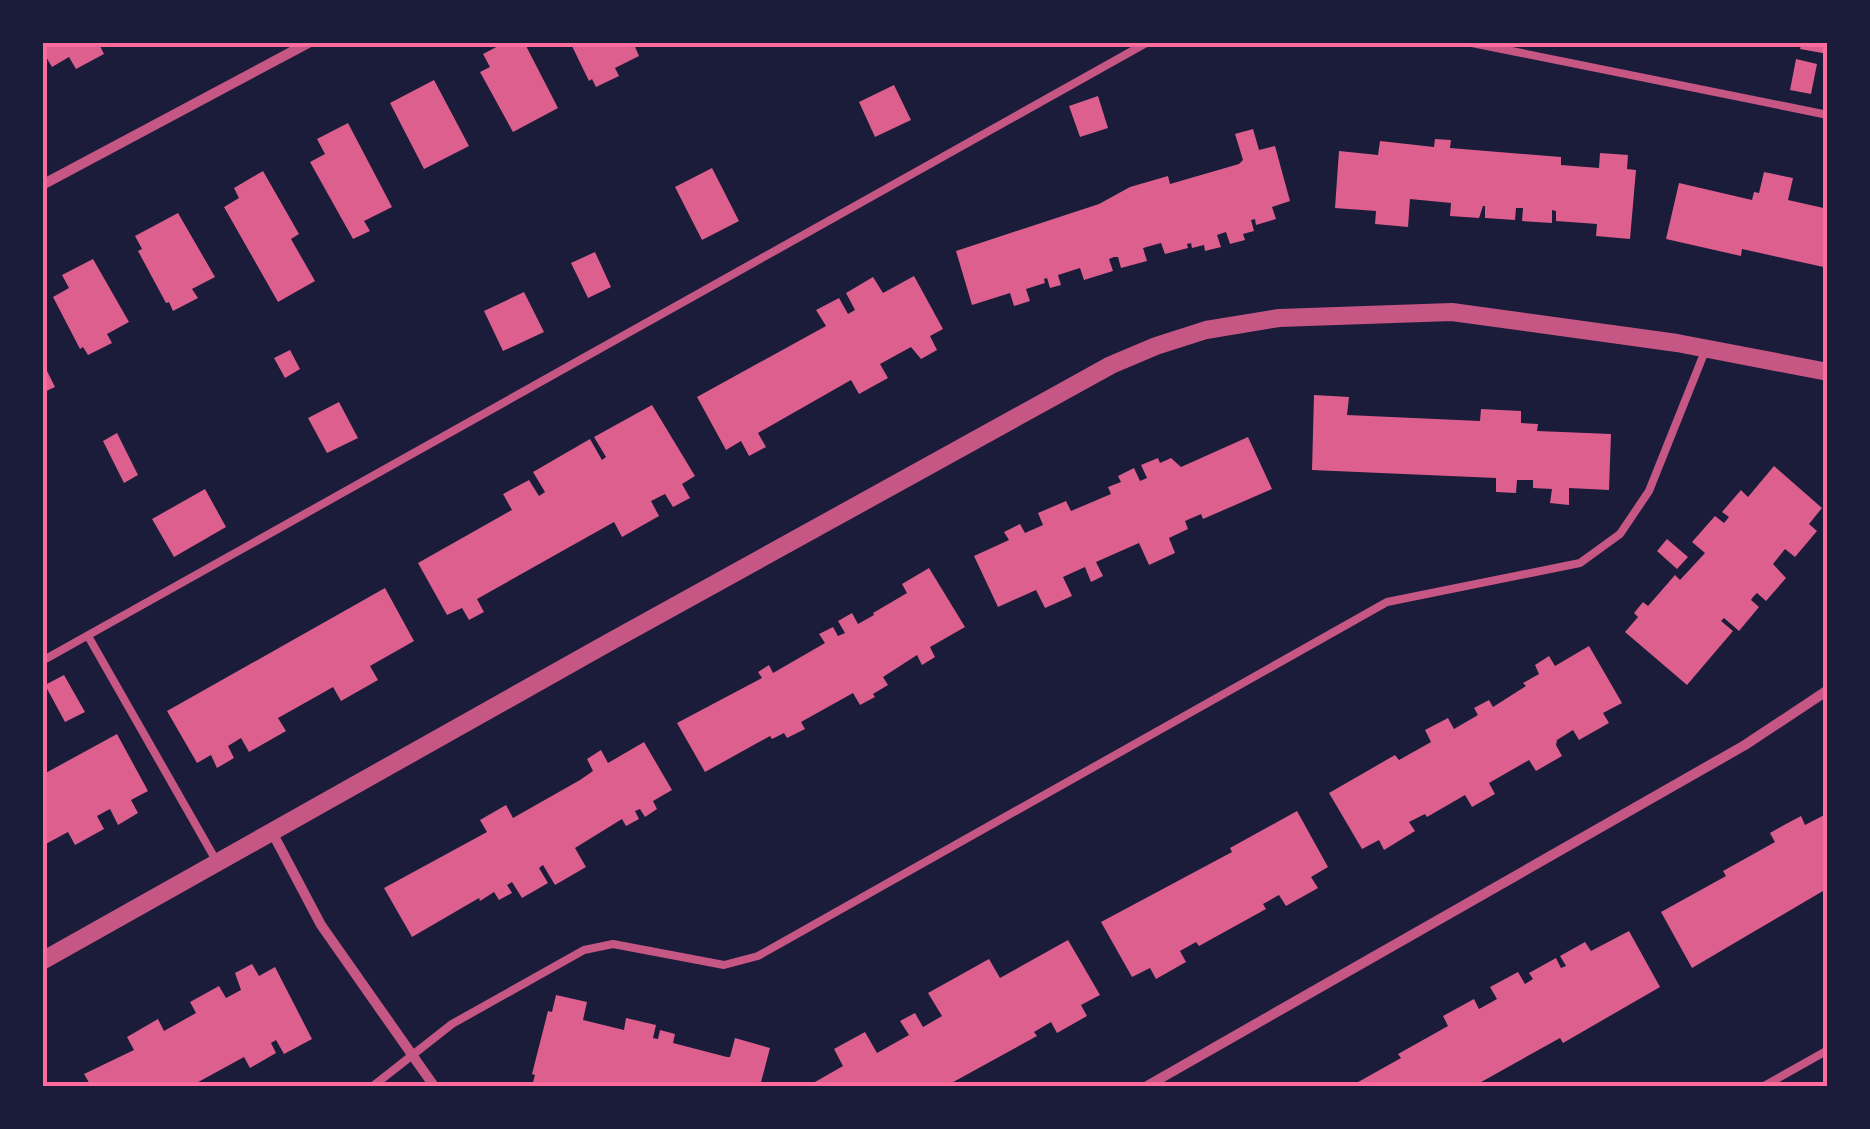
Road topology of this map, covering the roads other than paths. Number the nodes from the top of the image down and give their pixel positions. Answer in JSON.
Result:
{"nodes":[{"id":1,"x":310,"y":42,"type":"edge"},
{"id":2,"x":1148,"y":42,"type":"edge"},
{"id":3,"x":1468,"y":42,"type":"edge"},
{"id":4,"x":1828,"y":116,"type":"edge"},
{"id":5,"x":42,"y":184,"type":"edge"},
{"id":6,"x":1705,"y":350,"type":"junction"},
{"id":7,"x":1828,"y":372,"type":"edge"},
{"id":8,"x":88,"y":636,"type":"junction"},
{"id":9,"x":42,"y":661,"type":"edge"},
{"id":10,"x":1828,"y":690,"type":"edge"},
{"id":11,"x":273,"y":834,"type":"junction"},
{"id":12,"x":218,"y":864,"type":"junction"},
{"id":13,"x":42,"y":962,"type":"edge"},
{"id":14,"x":1828,"y":1050,"type":"edge"},
{"id":15,"x":411,"y":1056,"type":"junction"},
{"id":16,"x":373,"y":1086,"type":"edge"},
{"id":17,"x":434,"y":1086,"type":"edge"},
{"id":18,"x":1147,"y":1086,"type":"edge"},
{"id":19,"x":1764,"y":1086,"type":"edge"}],
"edges":[{"from":1,"to":5,"type":"street"},
{"from":2,"to":8,"type":"lane"},
{"from":3,"to":4,"type":"lane"},
{"from":6,"to":7,"type":"street"},
{"from":6,"to":11,"type":"street"},
{"from":6,"to":15,"type":"lane"},
{"from":8,"to":9,"type":"lane"},
{"from":8,"to":12,"type":"lane"},
{"from":10,"to":18,"type":"street"},
{"from":11,"to":12,"type":"street"},
{"from":11,"to":15,"type":"street"},
{"from":12,"to":13,"type":"street"},
{"from":14,"to":19,"type":"lane"},
{"from":15,"to":16,"type":"lane"},
{"from":15,"to":17,"type":"street"}]}
